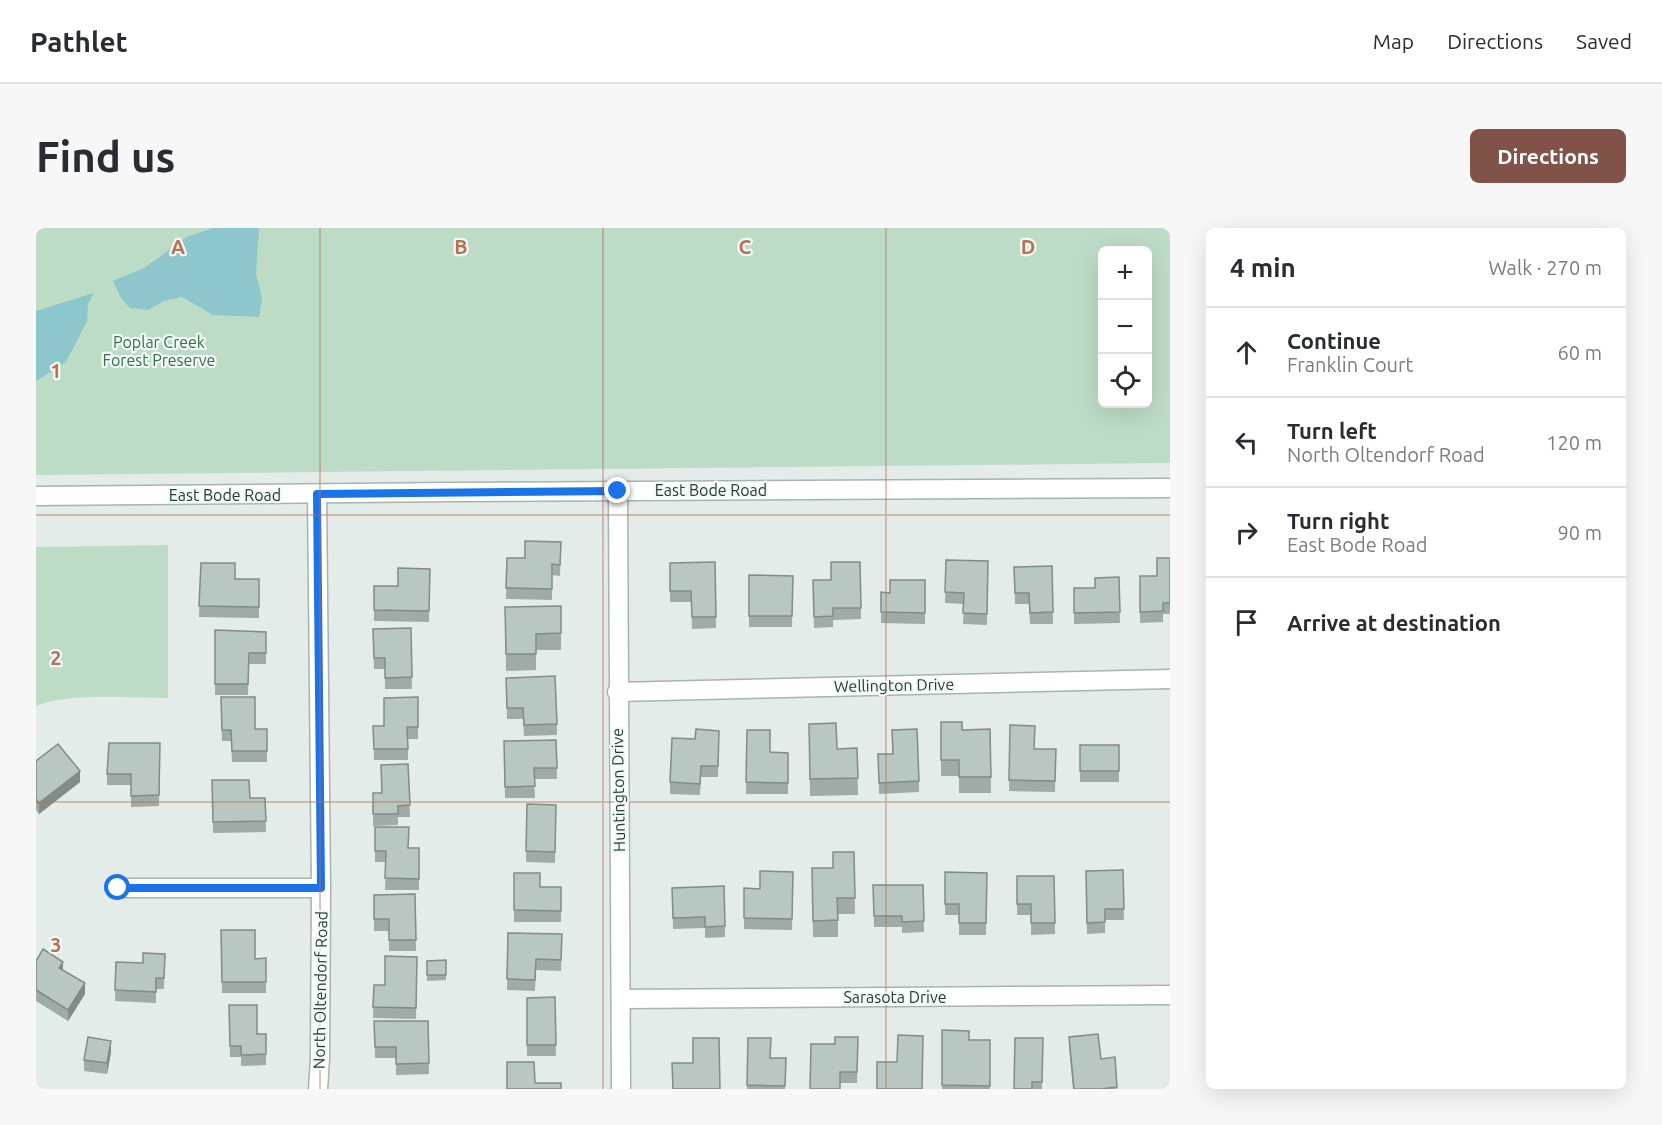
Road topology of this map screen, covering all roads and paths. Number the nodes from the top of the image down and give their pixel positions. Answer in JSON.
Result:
{"nodes":[{"id":1,"x":1170,"y":488,"type":"edge"},
{"id":2,"x":618,"y":491,"type":"junction"},
{"id":3,"x":317,"y":494,"type":"junction"},
{"id":4,"x":36,"y":496,"type":"edge"},
{"id":5,"x":1170,"y":679,"type":"edge"},
{"id":6,"x":617,"y":692,"type":"junction"},
{"id":7,"x":118,"y":888,"type":"dead end"},
{"id":8,"x":321,"y":888,"type":"junction"},
{"id":9,"x":1170,"y":995,"type":"edge"},
{"id":10,"x":621,"y":999,"type":"junction"},
{"id":11,"x":318,"y":1089,"type":"edge"},
{"id":12,"x":621,"y":1089,"type":"edge"}],
"edges":[{"from":1,"to":2,"type":"street","name":"East Bode Road"},
{"from":2,"to":3,"type":"street","name":"East Bode Road"},
{"from":2,"to":6,"type":"street","name":"Huntington Drive"},
{"from":3,"to":4,"type":"street","name":"East Bode Road"},
{"from":3,"to":8,"type":"street","name":"North Oltendorf Road"},
{"from":5,"to":6,"type":"street","name":"Wellington Drive"},
{"from":6,"to":10,"type":"street","name":"Huntington Drive"},
{"from":7,"to":8,"type":"street"},
{"from":8,"to":11,"type":"street","name":"North Oltendorf Road"},
{"from":9,"to":10,"type":"street","name":"Sarasota Drive"},
{"from":10,"to":12,"type":"street","name":"Huntington Drive"}]}
